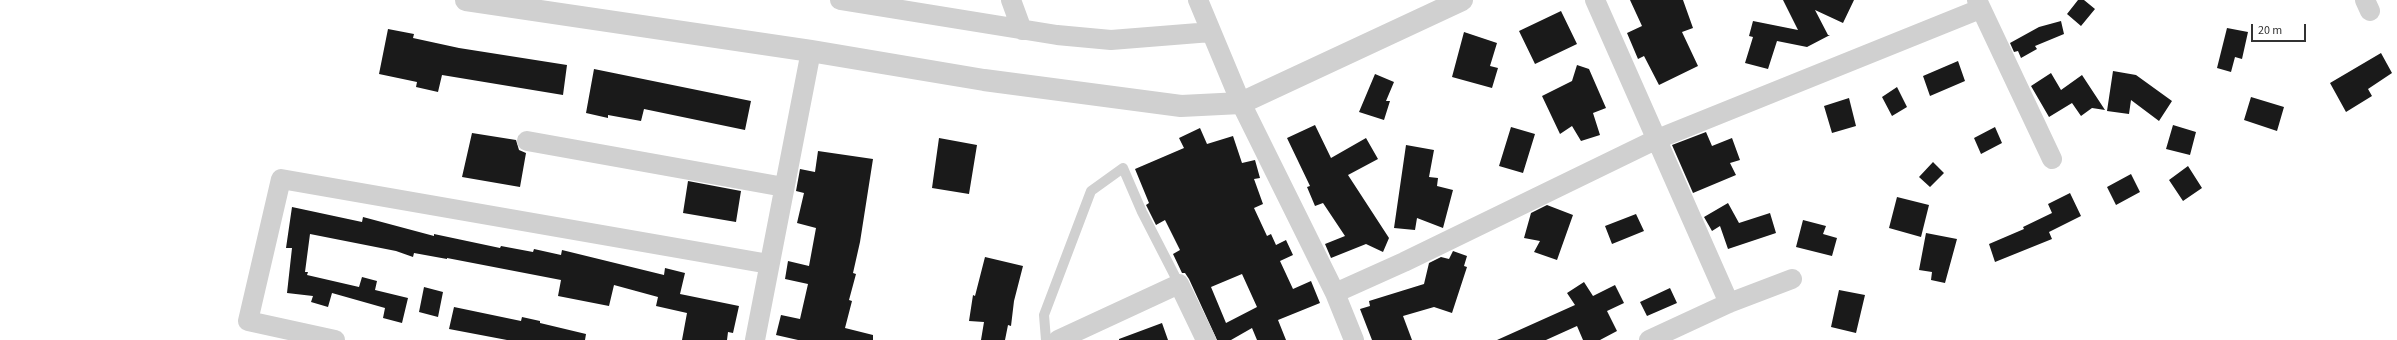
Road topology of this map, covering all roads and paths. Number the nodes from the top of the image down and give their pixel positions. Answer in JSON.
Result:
{"nodes":[{"id":1,"x":466,"y":0,"type":"edge"},
{"id":2,"x":840,"y":0,"type":"edge"},
{"id":3,"x":1011,"y":0,"type":"edge"},
{"id":4,"x":1198,"y":0,"type":"edge"},
{"id":5,"x":1462,"y":0,"type":"edge"},
{"id":6,"x":1595,"y":0,"type":"edge"},
{"id":7,"x":496,"y":2,"type":"edge"},
{"id":8,"x":1979,"y":4,"type":"edge"},
{"id":9,"x":1022,"y":30,"type":"junction"},
{"id":10,"x":1211,"y":32,"type":"junction"},
{"id":11,"x":811,"y":52,"type":"junction"},
{"id":12,"x":1241,"y":103,"type":"junction"},
{"id":13,"x":1655,"y":140,"type":"junction"},
{"id":14,"x":527,"y":141,"type":"dead end"},
{"id":15,"x":2052,"y":159,"type":"dead end"},
{"id":16,"x":784,"y":187,"type":"junction"},
{"id":17,"x":769,"y":264,"type":"junction"},
{"id":18,"x":1792,"y":279,"type":"dead end"},
{"id":19,"x":1179,"y":284,"type":"junction"},
{"id":20,"x":1335,"y":293,"type":"junction"},
{"id":21,"x":1729,"y":303,"type":"junction"},
{"id":22,"x":335,"y":340,"type":"edge"},
{"id":23,"x":756,"y":340,"type":"edge"},
{"id":24,"x":1046,"y":340,"type":"edge"},
{"id":25,"x":1058,"y":340,"type":"edge"},
{"id":26,"x":1206,"y":340,"type":"edge"},
{"id":27,"x":1354,"y":340,"type":"edge"},
{"id":28,"x":1650,"y":340,"type":"edge"}],
"edges":[{"from":1,"to":7,"type":"street"},
{"from":2,"to":9,"type":"street"},
{"from":3,"to":9,"type":"street"},
{"from":4,"to":10,"type":"street"},
{"from":5,"to":12,"type":"street"},
{"from":6,"to":13,"type":"street"},
{"from":7,"to":11,"type":"street"},
{"from":8,"to":13,"type":"street"},
{"from":8,"to":15,"type":"street"},
{"from":9,"to":10,"type":"street"},
{"from":10,"to":12,"type":"street"},
{"from":11,"to":12,"type":"street"},
{"from":11,"to":16,"type":"street"},
{"from":12,"to":20,"type":"street"},
{"from":13,"to":20,"type":"street"},
{"from":13,"to":21,"type":"street"},
{"from":14,"to":16,"type":"street"},
{"from":16,"to":17,"type":"street"},
{"from":17,"to":22,"type":"street"},
{"from":17,"to":23,"type":"street"},
{"from":18,"to":21,"type":"street"},
{"from":19,"to":24,"type":"lane"},
{"from":19,"to":25,"type":"street"},
{"from":19,"to":26,"type":"street"},
{"from":20,"to":27,"type":"street"},
{"from":21,"to":28,"type":"street"}]}
